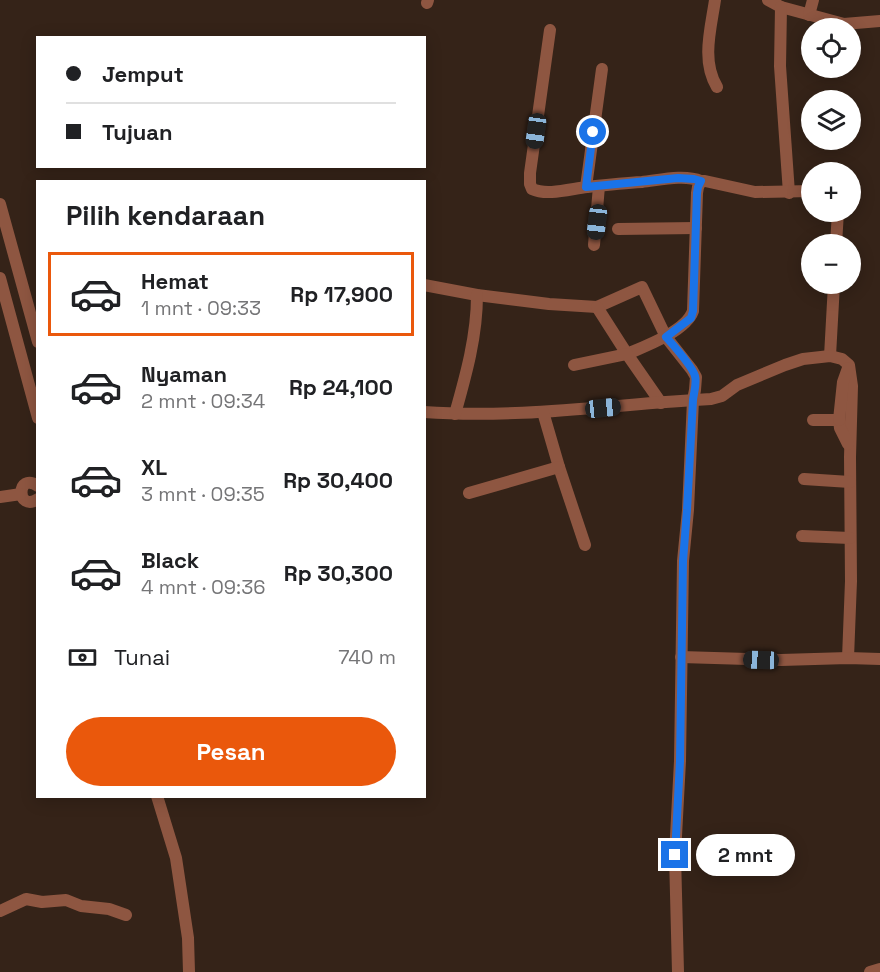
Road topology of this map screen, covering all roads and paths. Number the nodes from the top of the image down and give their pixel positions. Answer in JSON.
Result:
{"nodes":[{"id":1,"x":715,"y":0,"type":"edge"},
{"id":2,"x":768,"y":0,"type":"edge"},
{"id":3,"x":813,"y":0,"type":"edge"},
{"id":4,"x":782,"y":7,"type":"junction"},
{"id":5,"x":809,"y":15,"type":"junction"},
{"id":6,"x":880,"y":21,"type":"edge"},
{"id":7,"x":550,"y":30,"type":"dead end"},
{"id":8,"x":602,"y":69,"type":"dead end"},
{"id":9,"x":717,"y":87,"type":"dead end"},
{"id":10,"x":701,"y":181,"type":"junction"},
{"id":11,"x":599,"y":186,"type":"junction"},
{"id":12,"x":586,"y":187,"type":"junction"},
{"id":13,"x":801,"y":192,"type":"edge"},
{"id":14,"x":789,"y":193,"type":"junction"},
{"id":15,"x":0,"y":204,"type":"edge"},
{"id":16,"x":696,"y":228,"type":"junction"},
{"id":17,"x":618,"y":229,"type":"dead end"},
{"id":18,"x":594,"y":245,"type":"dead end"},
{"id":19,"x":0,"y":278,"type":"edge"},
{"id":20,"x":426,"y":285,"type":"edge"},
{"id":21,"x":833,"y":294,"type":"edge"},
{"id":22,"x":477,"y":295,"type":"junction"},
{"id":23,"x":597,"y":308,"type":"junction"},
{"id":24,"x":36,"y":335,"type":"edge"},
{"id":25,"x":666,"y":337,"type":"junction"},
{"id":26,"x":627,"y":354,"type":"junction"},
{"id":27,"x":830,"y":356,"type":"junction"},
{"id":28,"x":574,"y":365,"type":"dead end"},
{"id":29,"x":849,"y":365,"type":"junction"},
{"id":30,"x":693,"y":400,"type":"junction"},
{"id":31,"x":661,"y":403,"type":"junction"},
{"id":32,"x":36,"y":411,"type":"edge"},
{"id":33,"x":426,"y":412,"type":"edge"},
{"id":34,"x":543,"y":412,"type":"junction"},
{"id":35,"x":455,"y":414,"type":"junction"},
{"id":36,"x":813,"y":420,"type":"dead end"},
{"id":37,"x":839,"y":420,"type":"junction"},
{"id":38,"x":850,"y":448,"type":"junction"},
{"id":39,"x":559,"y":467,"type":"junction"},
{"id":40,"x":804,"y":479,"type":"dead end"},
{"id":41,"x":850,"y":482,"type":"junction"},
{"id":42,"x":36,"y":485,"type":"edge"},
{"id":43,"x":469,"y":493,"type":"dead end"},
{"id":44,"x":21,"y":494,"type":"junction"},
{"id":45,"x":0,"y":498,"type":"edge"},
{"id":46,"x":36,"y":500,"type":"edge"},
{"id":47,"x":802,"y":537,"type":"dead end"},
{"id":48,"x":850,"y":538,"type":"junction"},
{"id":49,"x":585,"y":545,"type":"dead end"},
{"id":50,"x":681,"y":657,"type":"junction"},
{"id":51,"x":848,"y":658,"type":"junction"},
{"id":52,"x":880,"y":659,"type":"edge"},
{"id":53,"x":159,"y":798,"type":"edge"},
{"id":54,"x":0,"y":910,"type":"edge"},
{"id":55,"x":126,"y":915,"type":"dead end"},
{"id":56,"x":880,"y":969,"type":"edge"},
{"id":57,"x":189,"y":972,"type":"edge"},
{"id":58,"x":678,"y":972,"type":"edge"},
{"id":59,"x":870,"y":972,"type":"edge"}],
"edges":[{"from":1,"to":9,"type":"street"},
{"from":2,"to":4,"type":"street"},
{"from":3,"to":5,"type":"street"},
{"from":4,"to":5,"type":"street"},
{"from":4,"to":14,"type":"street"},
{"from":5,"to":6,"type":"street"},
{"from":7,"to":12,"type":"street"},
{"from":8,"to":12,"type":"street"},
{"from":10,"to":11,"type":"street"},
{"from":10,"to":14,"type":"street"},
{"from":10,"to":16,"type":"street"},
{"from":11,"to":12,"type":"street"},
{"from":11,"to":18,"type":"street"},
{"from":13,"to":14,"type":"street"},
{"from":15,"to":24,"type":"street"},
{"from":16,"to":17,"type":"street"},
{"from":16,"to":25,"type":"street"},
{"from":19,"to":32,"type":"street"},
{"from":20,"to":22,"type":"street"},
{"from":21,"to":27,"type":"street"},
{"from":22,"to":23,"type":"street"},
{"from":22,"to":35,"type":"street"},
{"from":23,"to":25,"type":"street"},
{"from":23,"to":26,"type":"street"},
{"from":25,"to":26,"type":"street"},
{"from":25,"to":30,"type":"street"},
{"from":26,"to":28,"type":"street"},
{"from":26,"to":31,"type":"street"},
{"from":27,"to":29,"type":"street"},
{"from":27,"to":30,"type":"street"},
{"from":29,"to":37,"type":"street"},
{"from":29,"to":38,"type":"street"},
{"from":30,"to":31,"type":"street"},
{"from":30,"to":50,"type":"street"},
{"from":31,"to":34,"type":"street"},
{"from":33,"to":35,"type":"street"},
{"from":34,"to":35,"type":"street"},
{"from":34,"to":39,"type":"street"},
{"from":36,"to":37,"type":"street"},
{"from":37,"to":38,"type":"street"},
{"from":38,"to":41,"type":"street"},
{"from":39,"to":43,"type":"street"},
{"from":39,"to":49,"type":"street"},
{"from":40,"to":41,"type":"street"},
{"from":41,"to":48,"type":"street"},
{"from":42,"to":44,"type":"street"},
{"from":44,"to":45,"type":"street"},
{"from":44,"to":46,"type":"street"},
{"from":47,"to":48,"type":"street"},
{"from":48,"to":51,"type":"street"},
{"from":50,"to":51,"type":"street"},
{"from":50,"to":58,"type":"street"},
{"from":51,"to":52,"type":"street"},
{"from":53,"to":57,"type":"street"},
{"from":54,"to":55,"type":"street"},
{"from":56,"to":59,"type":"street"}]}
